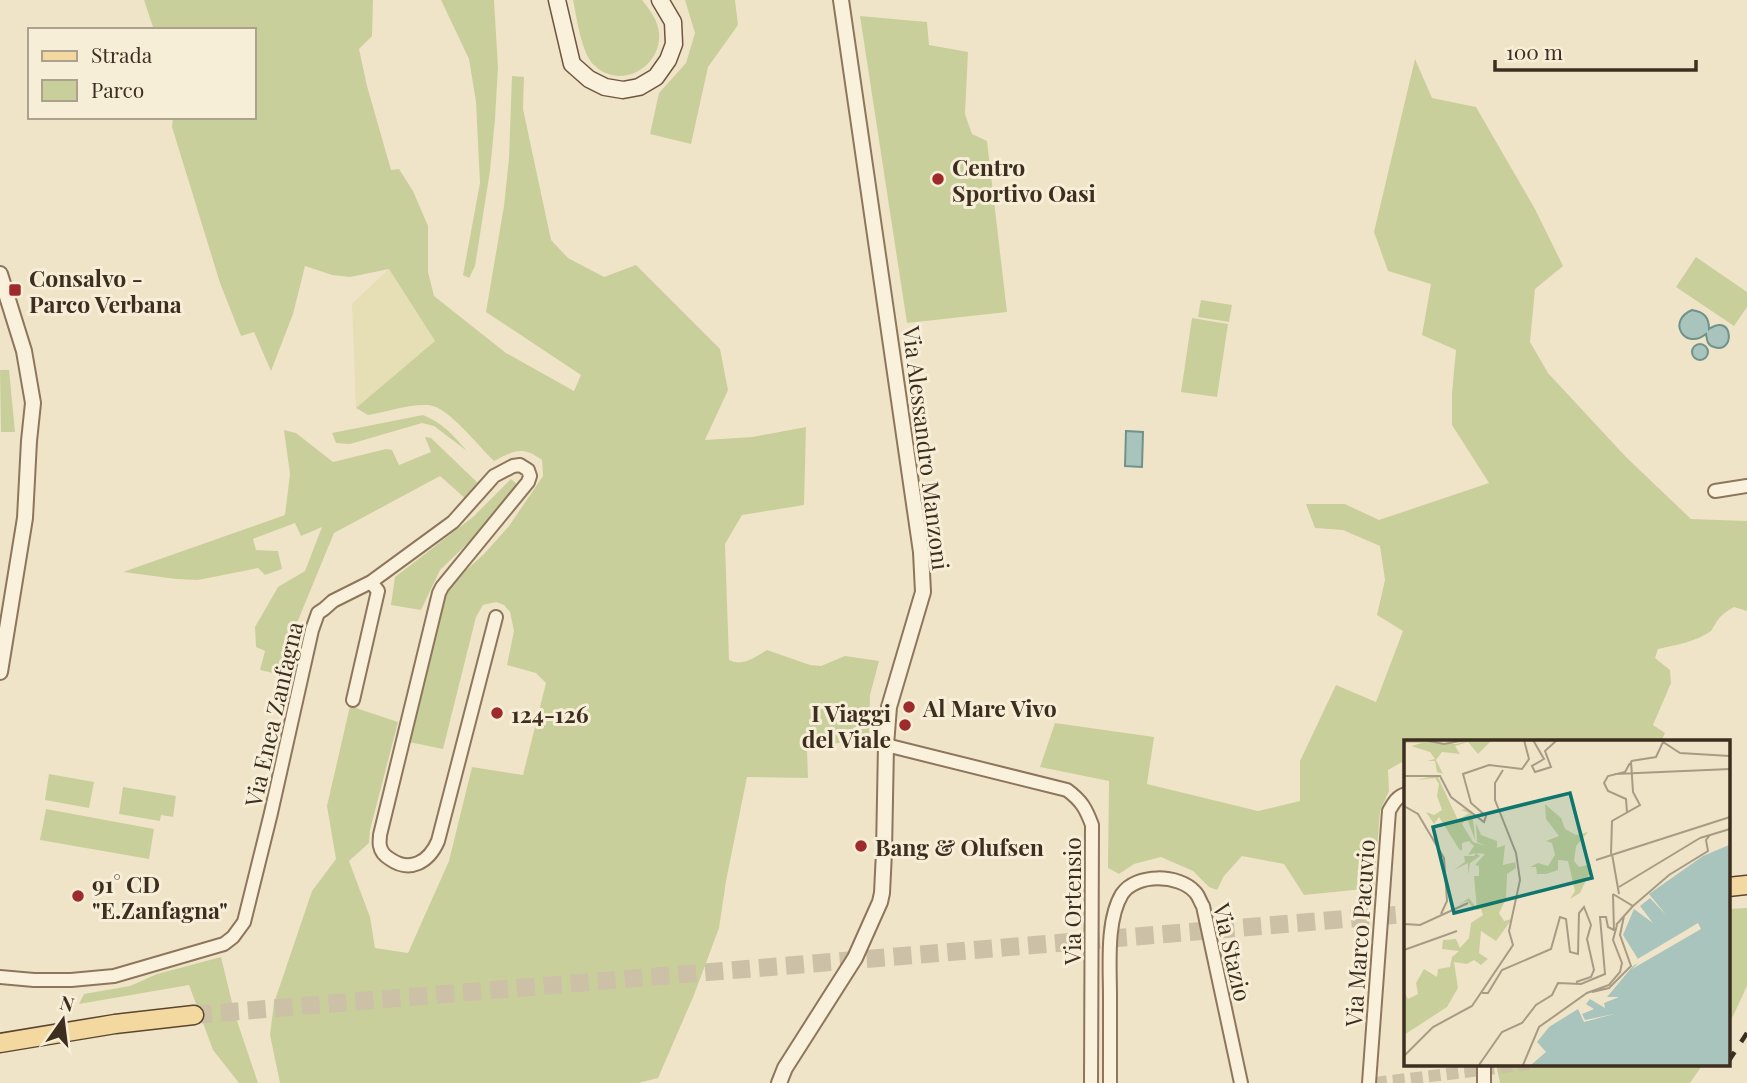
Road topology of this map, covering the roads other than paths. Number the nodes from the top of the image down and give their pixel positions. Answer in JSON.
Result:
{"nodes":[{"id":1,"x":557,"y":0,"type":"edge"},
{"id":2,"x":660,"y":0,"type":"edge"},
{"id":3,"x":841,"y":0,"type":"edge"},
{"id":4,"x":0,"y":274,"type":"edge"},
{"id":5,"x":1747,"y":486,"type":"edge"},
{"id":6,"x":1715,"y":491,"type":"dead end"},
{"id":7,"x":371,"y":582,"type":"junction"},
{"id":8,"x":496,"y":617,"type":"dead end"},
{"id":9,"x":0,"y":672,"type":"edge"},
{"id":10,"x":353,"y":700,"type":"dead end"},
{"id":11,"x":886,"y":745,"type":"junction"},
{"id":12,"x":1404,"y":794,"type":"edge"},
{"id":13,"x":0,"y":977,"type":"edge"},
{"id":14,"x":194,"y":1015,"type":"tunnel mouth"},
{"id":15,"x":0,"y":1043,"type":"edge"},
{"id":16,"x":779,"y":1083,"type":"edge"},
{"id":17,"x":1091,"y":1083,"type":"edge"},
{"id":18,"x":1110,"y":1083,"type":"edge"},
{"id":19,"x":1241,"y":1083,"type":"edge"},
{"id":20,"x":1369,"y":1083,"type":"edge"}],
"edges":[{"from":1,"to":2,"type":"main road"},
{"from":3,"to":11,"type":"street","name":"Via Alessandro Manzoni"},
{"from":4,"to":9,"type":"street"},
{"from":5,"to":6,"type":"street"},
{"from":7,"to":8,"type":"street","name":"Via Enea Zanfagna"},
{"from":7,"to":10,"type":"street"},
{"from":7,"to":13,"type":"street","name":"Via Enea Zanfagna"},
{"from":11,"to":16,"type":"street","name":"Via Alessandro Manzoni"},
{"from":11,"to":17,"type":"street","name":"Via Ortensio"},
{"from":12,"to":20,"type":"street","name":"Via Marco Pacuvio"},
{"from":14,"to":15,"type":"main road"},
{"from":18,"to":19,"type":"street","name":"Via Stazio"}]}
